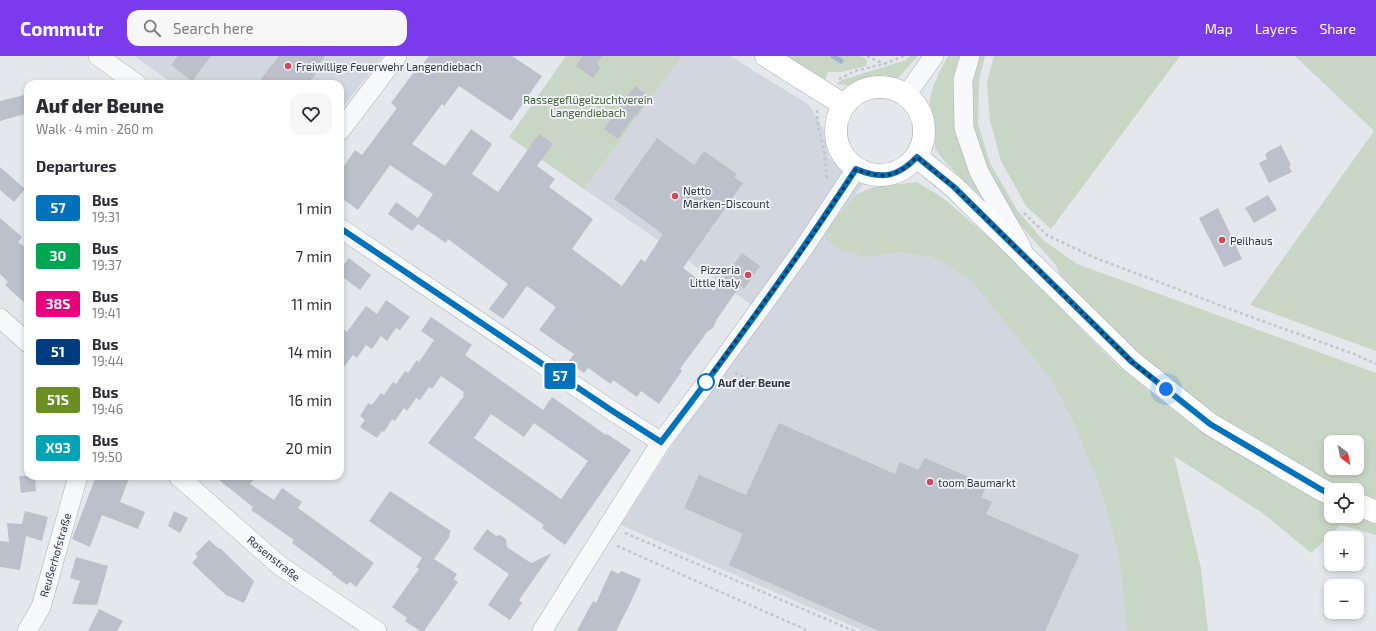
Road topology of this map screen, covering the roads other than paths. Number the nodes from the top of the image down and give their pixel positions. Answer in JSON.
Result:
{"nodes":[{"id":1,"x":98,"y":56,"type":"edge"},
{"id":2,"x":397,"y":56,"type":"edge"},
{"id":3,"x":766,"y":56,"type":"edge"},
{"id":4,"x":934,"y":56,"type":"edge"},
{"id":5,"x":970,"y":56,"type":"edge"},
{"id":6,"x":131,"y":80,"type":"edge"},
{"id":7,"x":906,"y":95,"type":"junction"},
{"id":8,"x":844,"y":105,"type":"junction"},
{"id":9,"x":344,"y":126,"type":"edge"},
{"id":10,"x":917,"y":157,"type":"junction"},
{"id":11,"x":856,"y":169,"type":"junction"},
{"id":12,"x":344,"y":231,"type":"edge"},
{"id":13,"x":1030,"y":263,"type":"junction"},
{"id":14,"x":0,"y":318,"type":"edge"},
{"id":15,"x":24,"y":339,"type":"edge"},
{"id":16,"x":661,"y":442,"type":"junction"},
{"id":17,"x":77,"y":480,"type":"edge"},
{"id":18,"x":183,"y":480,"type":"edge"},
{"id":19,"x":1324,"y":491,"type":"edge"},
{"id":20,"x":1364,"y":507,"type":"edge"},
{"id":21,"x":1376,"y":512,"type":"edge"},
{"id":22,"x":27,"y":631,"type":"edge"},
{"id":23,"x":377,"y":631,"type":"edge"},
{"id":24,"x":542,"y":631,"type":"edge"}],
"edges":[{"from":1,"to":6,"type":"street"},
{"from":2,"to":9,"type":"street"},
{"from":3,"to":8,"type":"main road"},
{"from":4,"to":7,"type":"street"},
{"from":5,"to":13,"type":"street"},
{"from":7,"to":8,"type":"main road"},
{"from":7,"to":10,"type":"main road"},
{"from":8,"to":11,"type":"main road"},
{"from":10,"to":11,"type":"main road"},
{"from":10,"to":13,"type":"main road"},
{"from":11,"to":16,"type":"street"},
{"from":12,"to":16,"type":"street"},
{"from":13,"to":19,"type":"main road"},
{"from":14,"to":15,"type":"street"},
{"from":16,"to":24,"type":"street"},
{"from":17,"to":22,"type":"street","name":"Reußerhofstraße"},
{"from":18,"to":23,"type":"street","name":"Rosenstraße"},
{"from":20,"to":21,"type":"main road"}]}
